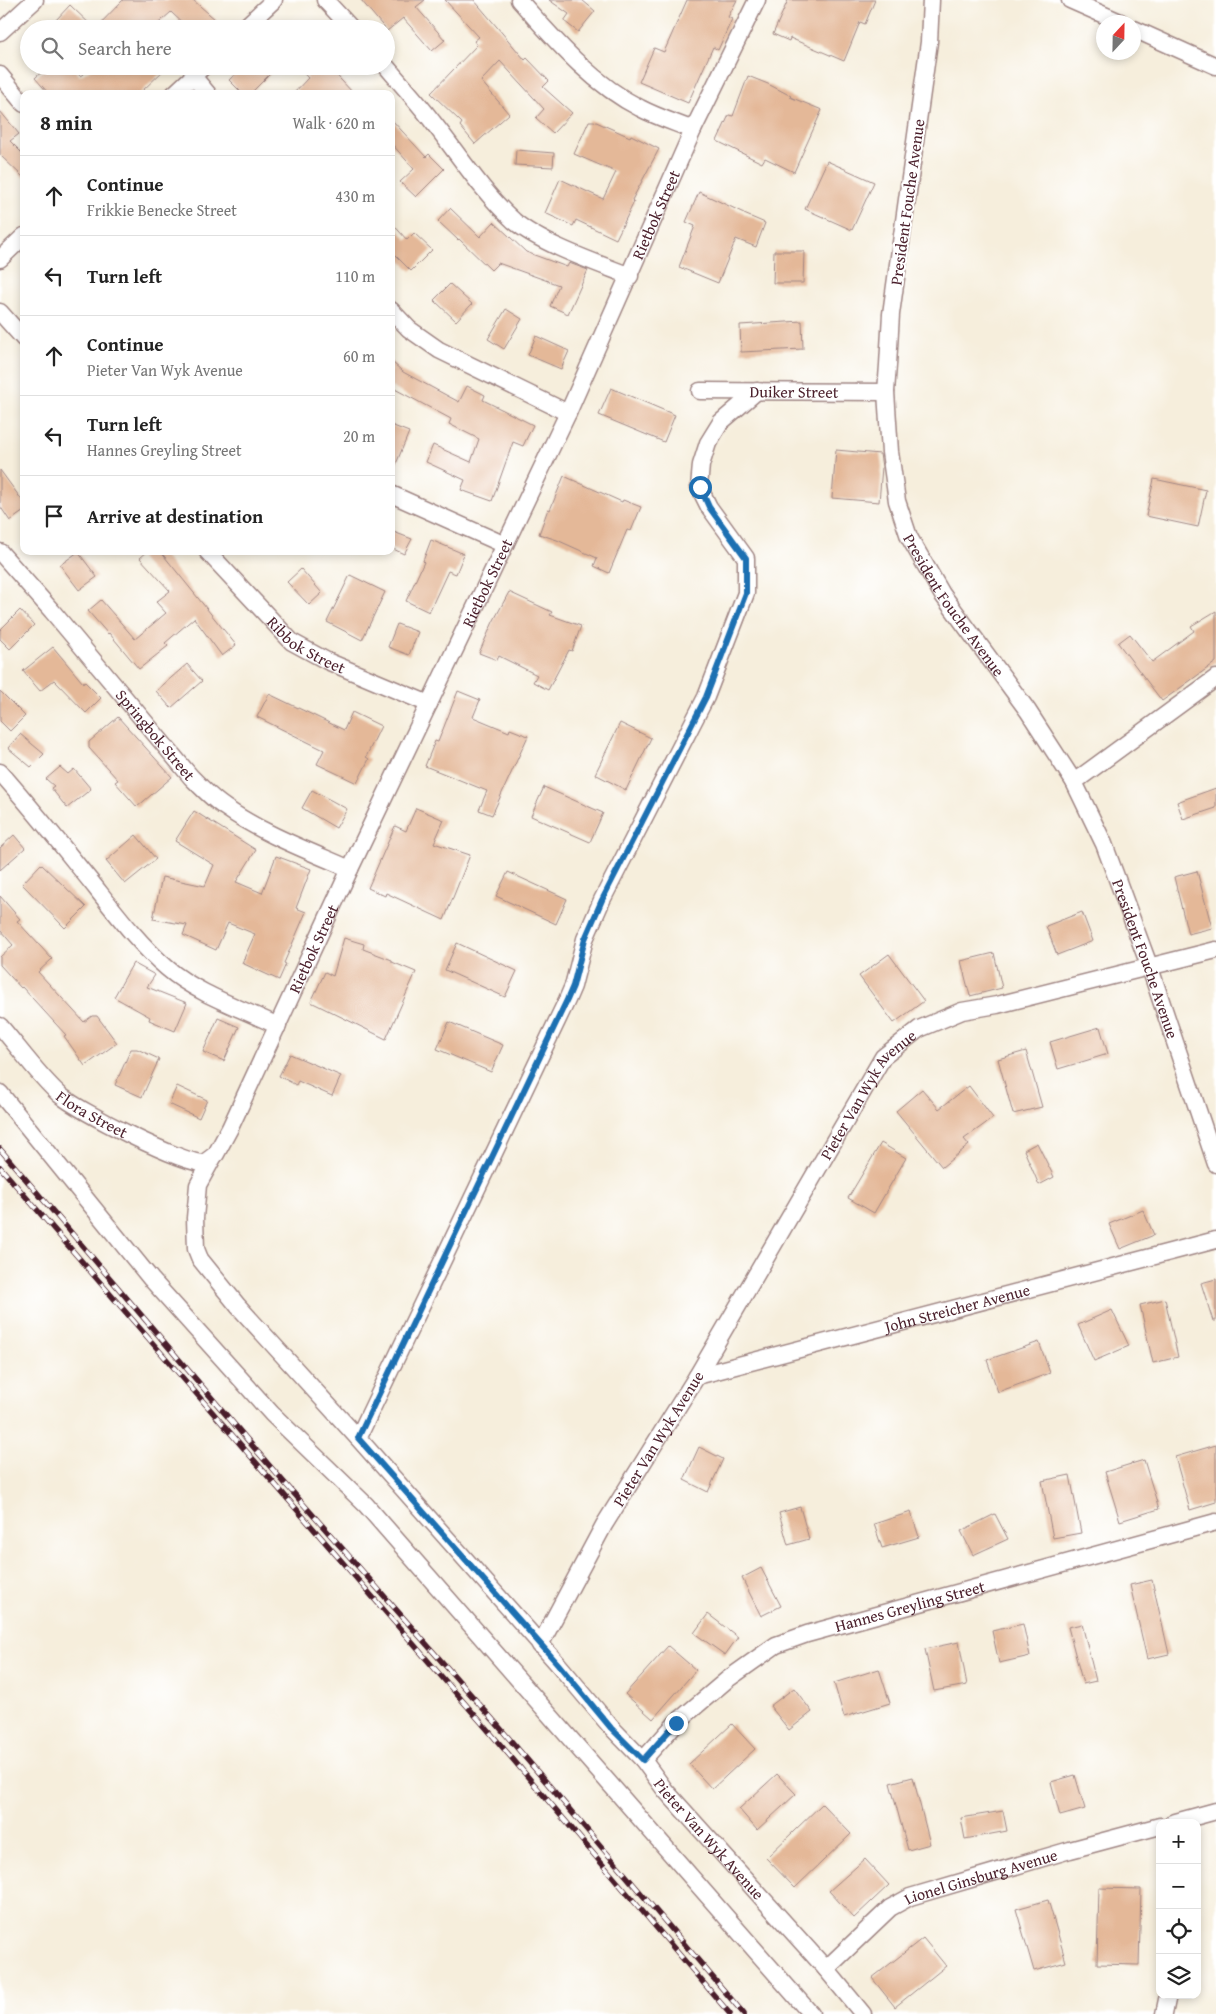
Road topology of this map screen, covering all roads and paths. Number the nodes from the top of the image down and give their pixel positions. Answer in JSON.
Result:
{"nodes":[{"id":1,"x":35,"y":0,"type":"edge"},
{"id":2,"x":274,"y":0,"type":"edge"},
{"id":3,"x":325,"y":0,"type":"edge"},
{"id":4,"x":519,"y":0,"type":"edge"},
{"id":5,"x":757,"y":0,"type":"edge"},
{"id":6,"x":931,"y":0,"type":"edge"},
{"id":7,"x":1070,"y":0,"type":"edge"},
{"id":8,"x":1104,"y":15,"type":"edge"},
{"id":9,"x":253,"y":20,"type":"edge"},
{"id":10,"x":344,"y":20,"type":"edge"},
{"id":11,"x":0,"y":32,"type":"edge"},
{"id":12,"x":1141,"y":32,"type":"edge"},
{"id":13,"x":1216,"y":66,"type":"edge"},
{"id":14,"x":0,"y":75,"type":"edge"},
{"id":15,"x":195,"y":75,"type":"edge"},
{"id":16,"x":201,"y":75,"type":"edge"},
{"id":17,"x":394,"y":75,"type":"edge"},
{"id":18,"x":178,"y":90,"type":"edge"},
{"id":19,"x":206,"y":90,"type":"edge"},
{"id":20,"x":20,"y":99,"type":"edge"},
{"id":21,"x":693,"y":130,"type":"junction"},
{"id":22,"x":20,"y":240,"type":"edge"},
{"id":23,"x":0,"y":259,"type":"edge"},
{"id":24,"x":630,"y":276,"type":"junction"},
{"id":25,"x":0,"y":312,"type":"edge"},
{"id":26,"x":395,"y":314,"type":"edge"},
{"id":27,"x":20,"y":334,"type":"edge"},
{"id":28,"x":700,"y":391,"type":"dead end"},
{"id":29,"x":757,"y":391,"type":"junction"},
{"id":30,"x":886,"y":392,"type":"junction"},
{"id":31,"x":568,"y":413,"type":"junction"},
{"id":32,"x":395,"y":496,"type":"edge"},
{"id":33,"x":505,"y":545,"type":"junction"},
{"id":34,"x":0,"y":552,"type":"edge"},
{"id":35,"x":211,"y":555,"type":"edge"},
{"id":36,"x":1216,"y":678,"type":"edge"},
{"id":37,"x":429,"y":704,"type":"junction"},
{"id":38,"x":0,"y":772,"type":"edge"},
{"id":39,"x":1074,"y":782,"type":"junction"},
{"id":40,"x":350,"y":869,"type":"junction"},
{"id":41,"x":1216,"y":950,"type":"edge"},
{"id":42,"x":1150,"y":968,"type":"junction"},
{"id":43,"x":0,"y":1026,"type":"edge"},
{"id":44,"x":278,"y":1026,"type":"junction"},
{"id":45,"x":0,"y":1093,"type":"edge"},
{"id":46,"x":212,"y":1157,"type":"junction"},
{"id":47,"x":1216,"y":1164,"type":"edge"},
{"id":48,"x":1216,"y":1240,"type":"edge"},
{"id":49,"x":697,"y":1376,"type":"junction"},
{"id":50,"x":358,"y":1438,"type":"junction"},
{"id":51,"x":1216,"y":1522,"type":"edge"},
{"id":52,"x":540,"y":1645,"type":"junction"},
{"id":53,"x":643,"y":1760,"type":"junction"},
{"id":54,"x":1216,"y":1811,"type":"edge"},
{"id":55,"x":1193,"y":1819,"type":"edge"},
{"id":56,"x":1156,"y":1827,"type":"edge"},
{"id":57,"x":826,"y":1969,"type":"junction"},
{"id":58,"x":1167,"y":1999,"type":"edge"},
{"id":59,"x":811,"y":2014,"type":"edge"},
{"id":60,"x":863,"y":2014,"type":"edge"},
{"id":61,"x":1164,"y":2014,"type":"edge"}],
"edges":[{"from":1,"to":11,"type":"street"},
{"from":2,"to":9,"type":"street"},
{"from":3,"to":10,"type":"street"},
{"from":4,"to":21,"type":"street"},
{"from":5,"to":21,"type":"street","name":"Rietbok Street"},
{"from":6,"to":30,"type":"street","name":"President Fouche Avenue"},
{"from":7,"to":8,"type":"street"},
{"from":12,"to":13,"type":"street"},
{"from":14,"to":20,"type":"street"},
{"from":15,"to":18,"type":"street"},
{"from":16,"to":19,"type":"street"},
{"from":17,"to":24,"type":"street"},
{"from":21,"to":24,"type":"street","name":"Rietbok Street"},
{"from":22,"to":23,"type":"street"},
{"from":24,"to":31,"type":"street","name":"Rietbok Street"},
{"from":25,"to":27,"type":"street"},
{"from":26,"to":31,"type":"street"},
{"from":28,"to":29,"type":"street","name":"Duiker Street"},
{"from":29,"to":30,"type":"street","name":"Duiker Street"},
{"from":29,"to":50,"type":"street"},
{"from":30,"to":39,"type":"street","name":"President Fouche Avenue"},
{"from":31,"to":33,"type":"street","name":"Rietbok Street"},
{"from":32,"to":33,"type":"street"},
{"from":33,"to":37,"type":"street","name":"Rietbok Street"},
{"from":34,"to":40,"type":"street","name":"Springbok Street"},
{"from":35,"to":37,"type":"street","name":"Ribbok Street"},
{"from":36,"to":39,"type":"street"},
{"from":37,"to":40,"type":"street","name":"Rietbok Street"},
{"from":38,"to":44,"type":"street"},
{"from":39,"to":42,"type":"street","name":"President Fouche Avenue"},
{"from":40,"to":44,"type":"street","name":"Rietbok Street"},
{"from":41,"to":42,"type":"street","name":"Pieter Van Wyk Avenue"},
{"from":42,"to":47,"type":"street","name":"President Fouche Avenue"},
{"from":42,"to":49,"type":"street","name":"Pieter Van Wyk Avenue"},
{"from":43,"to":46,"type":"street","name":"Flora Street"},
{"from":44,"to":46,"type":"street","name":"Rietbok Street"},
{"from":45,"to":59,"type":"street"},
{"from":46,"to":50,"type":"street","name":"Rietbok Street"},
{"from":48,"to":49,"type":"street","name":"John Streicher Avenue"},
{"from":49,"to":52,"type":"street","name":"Pieter Van Wyk Avenue"},
{"from":50,"to":52,"type":"street","name":"Rietbok Street"},
{"from":51,"to":53,"type":"street","name":"Hannes Greyling Street"},
{"from":52,"to":53,"type":"street","name":"Pieter Van Wyk Avenue"},
{"from":53,"to":57,"type":"street","name":"Pieter Van Wyk Avenue"},
{"from":54,"to":55,"type":"street"},
{"from":56,"to":57,"type":"street","name":"Lionel Ginsburg Avenue"},
{"from":57,"to":60,"type":"street","name":"Pieter Van Wyk Avenue"},
{"from":58,"to":61,"type":"street"}]}
